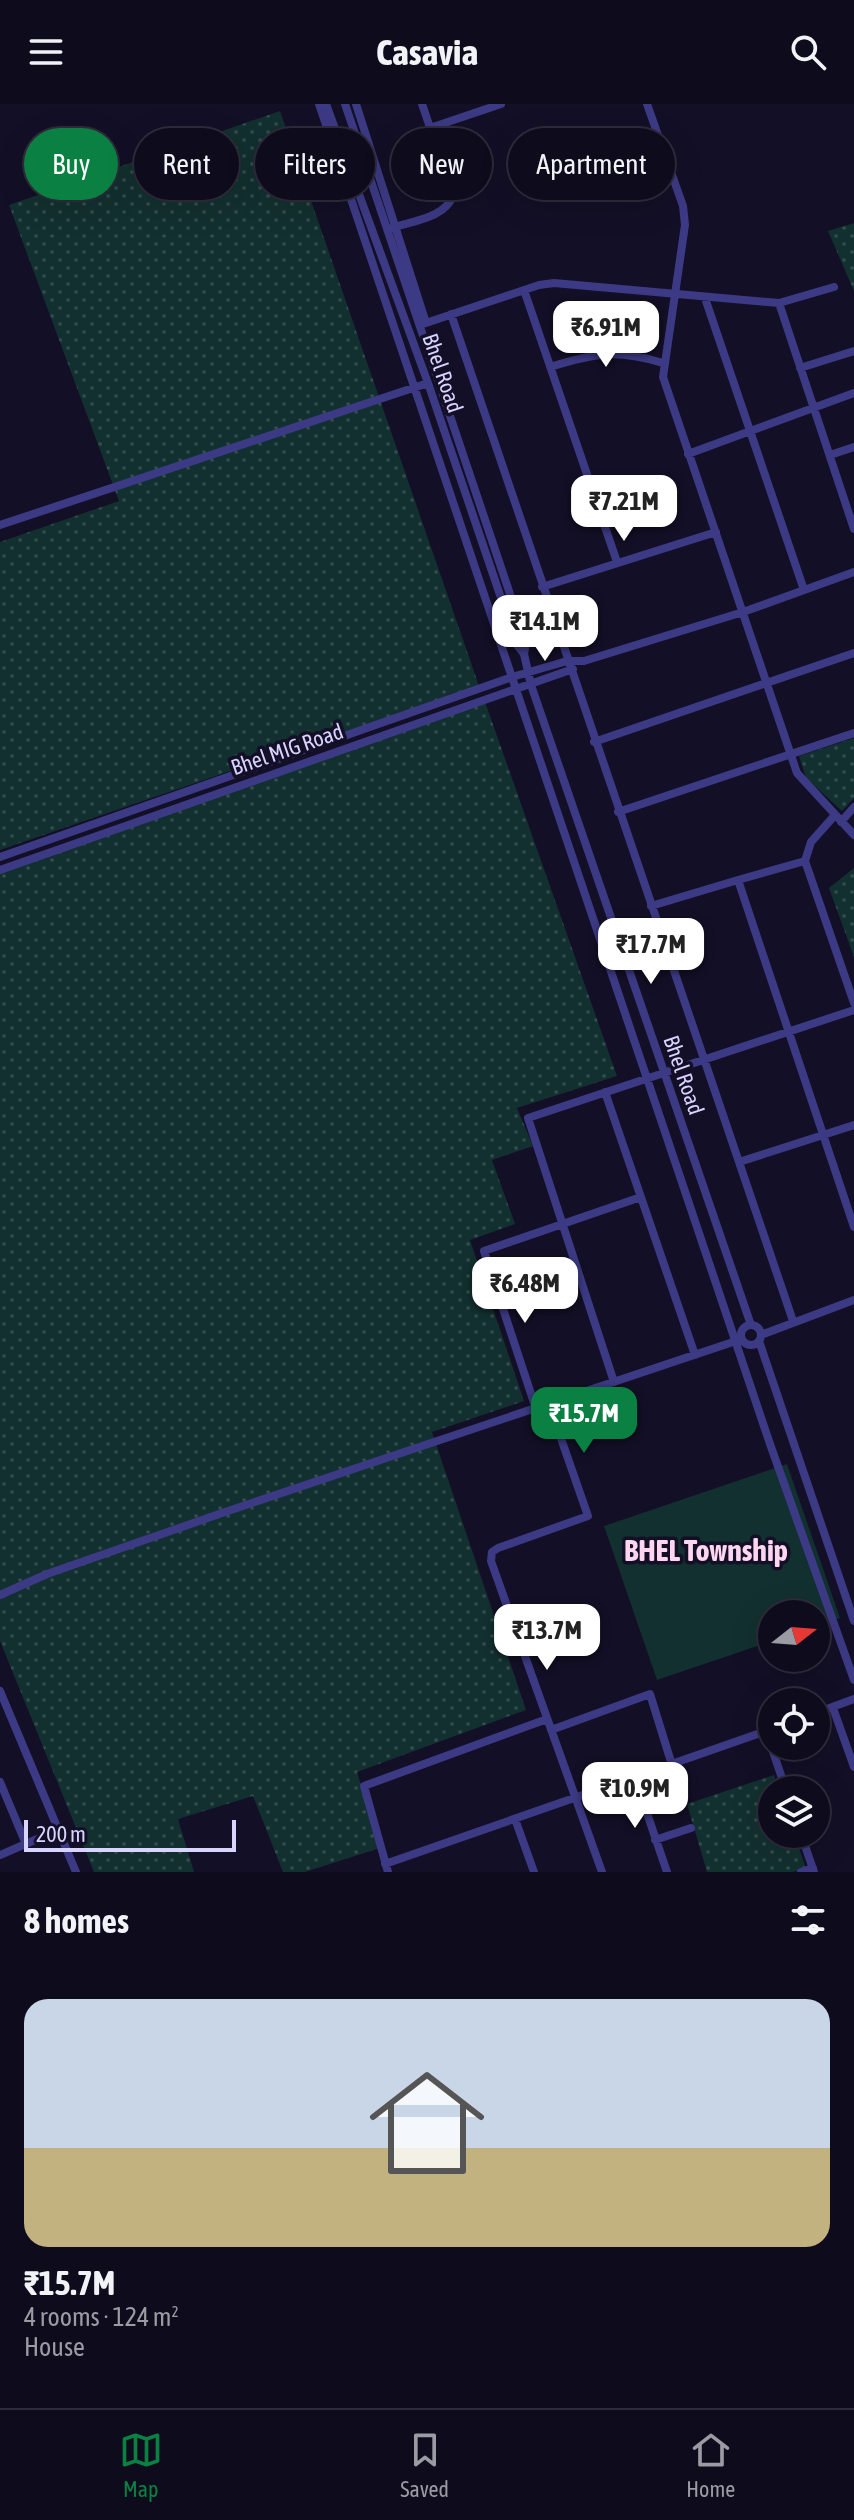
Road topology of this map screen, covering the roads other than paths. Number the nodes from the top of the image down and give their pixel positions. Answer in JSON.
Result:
{"nodes":[{"id":1,"x":319,"y":104,"type":"edge"},
{"id":2,"x":326,"y":104,"type":"edge"},
{"id":3,"x":345,"y":104,"type":"edge"},
{"id":4,"x":356,"y":104,"type":"edge"},
{"id":5,"x":422,"y":104,"type":"edge"},
{"id":6,"x":501,"y":104,"type":"edge"},
{"id":7,"x":647,"y":104,"type":"edge"},
{"id":8,"x":430,"y":128,"type":"joint"},
{"id":9,"x":451,"y":200,"type":"edge"},
{"id":10,"x":391,"y":228,"type":"junction"},
{"id":11,"x":834,"y":287,"type":"dead end"},
{"id":12,"x":524,"y":290,"type":"junction"},
{"id":13,"x":675,"y":294,"type":"junction"},
{"id":14,"x":705,"y":298,"type":"junction"},
{"id":15,"x":779,"y":303,"type":"junction"},
{"id":16,"x":451,"y":314,"type":"junction"},
{"id":17,"x":423,"y":324,"type":"junction"},
{"id":18,"x":854,"y":351,"type":"edge"},
{"id":19,"x":663,"y":363,"type":"junction"},
{"id":20,"x":550,"y":367,"type":"junction"},
{"id":21,"x":800,"y":368,"type":"junction"},
{"id":22,"x":428,"y":383,"type":"junction"},
{"id":23,"x":415,"y":388,"type":"junction"},
{"id":24,"x":854,"y":393,"type":"edge"},
{"id":25,"x":813,"y":408,"type":"junction"},
{"id":26,"x":750,"y":432,"type":"junction"},
{"id":27,"x":854,"y":447,"type":"edge"},
{"id":28,"x":688,"y":454,"type":"junction"},
{"id":29,"x":830,"y":455,"type":"junction"},
{"id":30,"x":0,"y":525,"type":"edge"},
{"id":31,"x":854,"y":529,"type":"edge"},
{"id":32,"x":716,"y":532,"type":"junction"},
{"id":33,"x":617,"y":562,"type":"junction"},
{"id":34,"x":854,"y":572,"type":"edge"},
{"id":35,"x":542,"y":587,"type":"junction"},
{"id":36,"x":804,"y":590,"type":"junction"},
{"id":37,"x":743,"y":612,"type":"junction"},
{"id":38,"x":854,"y":653,"type":"edge"},
{"id":39,"x":524,"y":654,"type":"junction"},
{"id":40,"x":567,"y":661,"type":"junction"},
{"id":41,"x":584,"y":661,"type":"junction"},
{"id":42,"x":571,"y":671,"type":"junction"},
{"id":43,"x":527,"y":673,"type":"junction"},
{"id":44,"x":512,"y":677,"type":"junction"},
{"id":45,"x":768,"y":683,"type":"junction"},
{"id":46,"x":531,"y":685,"type":"junction"},
{"id":47,"x":516,"y":689,"type":"junction"},
{"id":48,"x":854,"y":733,"type":"edge"},
{"id":49,"x":594,"y":742,"type":"junction"},
{"id":50,"x":789,"y":754,"type":"junction"},
{"id":51,"x":854,"y":807,"type":"edge"},
{"id":52,"x":618,"y":812,"type":"junction"},
{"id":53,"x":838,"y":818,"type":"junction"},
{"id":54,"x":854,"y":835,"type":"edge"},
{"id":55,"x":0,"y":857,"type":"edge"},
{"id":56,"x":805,"y":861,"type":"junction"},
{"id":57,"x":0,"y":870,"type":"edge"},
{"id":58,"x":738,"y":880,"type":"junction"},
{"id":59,"x":651,"y":906,"type":"junction"},
{"id":60,"x":854,"y":1003,"type":"edge"},
{"id":61,"x":854,"y":1010,"type":"edge"},
{"id":62,"x":789,"y":1031,"type":"junction"},
{"id":63,"x":704,"y":1060,"type":"junction"},
{"id":64,"x":664,"y":1073,"type":"junction"},
{"id":65,"x":648,"y":1079,"type":"junction"},
{"id":66,"x":605,"y":1092,"type":"junction"},
{"id":67,"x":854,"y":1125,"type":"edge"},
{"id":68,"x":823,"y":1135,"type":"junction"},
{"id":69,"x":739,"y":1162,"type":"junction"},
{"id":70,"x":641,"y":1197,"type":"junction"},
{"id":71,"x":563,"y":1224,"type":"junction"},
{"id":72,"x":854,"y":1227,"type":"edge"},
{"id":73,"x":854,"y":1300,"type":"edge"},
{"id":74,"x":793,"y":1321,"type":"junction"},
{"id":75,"x":758,"y":1333,"type":"junction"},
{"id":76,"x":740,"y":1340,"type":"junction"},
{"id":77,"x":695,"y":1355,"type":"junction"},
{"id":78,"x":614,"y":1382,"type":"junction"},
{"id":79,"x":549,"y":1404,"type":"junction"},
{"id":80,"x":536,"y":1409,"type":"junction"},
{"id":81,"x":0,"y":1595,"type":"edge"},
{"id":82,"x":854,"y":1621,"type":"edge"},
{"id":83,"x":854,"y":1680,"type":"edge"},
{"id":84,"x":0,"y":1691,"type":"edge"},
{"id":85,"x":854,"y":1699,"type":"edge"},
{"id":86,"x":833,"y":1708,"type":"junction"},
{"id":87,"x":830,"y":1709,"type":"edge"},
{"id":88,"x":547,"y":1719,"type":"junction"},
{"id":89,"x":551,"y":1730,"type":"junction"},
{"id":90,"x":758,"y":1734,"type":"edge"},
{"id":91,"x":672,"y":1765,"type":"junction"},
{"id":92,"x":854,"y":1767,"type":"edge"},
{"id":93,"x":635,"y":1778,"type":"junction"},
{"id":94,"x":0,"y":1782,"type":"edge"},
{"id":95,"x":575,"y":1798,"type":"junction"},
{"id":96,"x":9,"y":1804,"type":"junction"},
{"id":97,"x":0,"y":1808,"type":"edge"},
{"id":98,"x":515,"y":1819,"type":"junction"},
{"id":99,"x":691,"y":1828,"type":"dead end"},
{"id":100,"x":58,"y":1830,"type":"junction"},
{"id":101,"x":655,"y":1840,"type":"junction"},
{"id":102,"x":26,"y":1844,"type":"junction"},
{"id":103,"x":806,"y":1848,"type":"edge"},
{"id":104,"x":0,"y":1855,"type":"edge"},
{"id":105,"x":386,"y":1868,"type":"edge"},
{"id":106,"x":814,"y":1870,"type":"edge"},
{"id":107,"x":73,"y":1871,"type":"edge"},
{"id":108,"x":534,"y":1872,"type":"edge"},
{"id":109,"x":602,"y":1872,"type":"edge"},
{"id":110,"x":667,"y":1872,"type":"edge"},
{"id":111,"x":801,"y":1872,"type":"edge"}],
"edges":[{"from":1,"to":23,"type":"street"},
{"from":2,"to":22,"type":"street","name":"Bhel Road"},
{"from":3,"to":10,"type":"street","name":"Bhel Road"},
{"from":4,"to":10,"type":"street"},
{"from":5,"to":8,"type":"street"},
{"from":6,"to":8,"type":"street"},
{"from":7,"to":13,"type":"street"},
{"from":9,"to":10,"type":"street"},
{"from":10,"to":17,"type":"street","name":"Bhel Road"},
{"from":11,"to":15,"type":"street"},
{"from":12,"to":13,"type":"street"},
{"from":12,"to":16,"type":"street"},
{"from":12,"to":20,"type":"street"},
{"from":13,"to":14,"type":"street"},
{"from":13,"to":19,"type":"street"},
{"from":14,"to":15,"type":"street"},
{"from":14,"to":26,"type":"street"},
{"from":15,"to":21,"type":"street"},
{"from":16,"to":17,"type":"street"},
{"from":16,"to":35,"type":"street"},
{"from":17,"to":39,"type":"street","name":"Bhel Road"},
{"from":18,"to":21,"type":"street"},
{"from":19,"to":20,"type":"street"},
{"from":19,"to":28,"type":"street"},
{"from":20,"to":33,"type":"street"},
{"from":21,"to":25,"type":"street"},
{"from":22,"to":23,"type":"street"},
{"from":22,"to":39,"type":"street","name":"Bhel Road"},
{"from":23,"to":30,"type":"street"},
{"from":23,"to":44,"type":"street"},
{"from":24,"to":25,"type":"street"},
{"from":25,"to":26,"type":"street"},
{"from":25,"to":29,"type":"street"},
{"from":26,"to":28,"type":"street"},
{"from":26,"to":36,"type":"street"},
{"from":27,"to":29,"type":"street"},
{"from":28,"to":32,"type":"street"},
{"from":29,"to":31,"type":"street"},
{"from":32,"to":33,"type":"street"},
{"from":32,"to":37,"type":"street"},
{"from":33,"to":35,"type":"street"},
{"from":34,"to":36,"type":"street","name":"Bhel MIG Road"},
{"from":35,"to":40,"type":"street"},
{"from":36,"to":37,"type":"street","name":"Bhel MIG Road"},
{"from":37,"to":41,"type":"street","name":"Bhel MIG Road"},
{"from":37,"to":45,"type":"street"},
{"from":38,"to":45,"type":"street"},
{"from":39,"to":43,"type":"street","name":"Bhel Road"},
{"from":40,"to":41,"type":"street","name":"Bhel MIG Road"},
{"from":40,"to":42,"type":"street"},
{"from":40,"to":43,"type":"street","name":"Bhel MIG Road"},
{"from":41,"to":42,"type":"street","name":"Bhel MIG Road"},
{"from":42,"to":46,"type":"street","name":"Bhel MIG Road"},
{"from":42,"to":49,"type":"street"},
{"from":43,"to":44,"type":"street","name":"Bhel MIG Road"},
{"from":43,"to":46,"type":"street","name":"Bhel Road"},
{"from":44,"to":47,"type":"street"},
{"from":44,"to":55,"type":"street","name":"Bhel MIG Road"},
{"from":45,"to":49,"type":"street"},
{"from":45,"to":50,"type":"street"},
{"from":46,"to":47,"type":"street","name":"Bhel MIG Road"},
{"from":46,"to":64,"type":"street","name":"Bhel Road"},
{"from":47,"to":57,"type":"street","name":"Bhel MIG Road"},
{"from":47,"to":65,"type":"street"},
{"from":48,"to":50,"type":"street"},
{"from":49,"to":52,"type":"street"},
{"from":50,"to":52,"type":"street"},
{"from":50,"to":53,"type":"street"},
{"from":51,"to":53,"type":"street"},
{"from":52,"to":59,"type":"street"},
{"from":53,"to":54,"type":"street"},
{"from":53,"to":56,"type":"street"},
{"from":56,"to":58,"type":"street"},
{"from":56,"to":60,"type":"street"},
{"from":58,"to":59,"type":"street"},
{"from":58,"to":62,"type":"street"},
{"from":59,"to":63,"type":"street"},
{"from":61,"to":62,"type":"street"},
{"from":62,"to":63,"type":"street"},
{"from":62,"to":68,"type":"street"},
{"from":63,"to":64,"type":"street"},
{"from":63,"to":69,"type":"street"},
{"from":64,"to":65,"type":"street"},
{"from":64,"to":75,"type":"street","name":"Bhel Road"},
{"from":65,"to":66,"type":"street"},
{"from":65,"to":76,"type":"street"},
{"from":66,"to":70,"type":"street"},
{"from":66,"to":71,"type":"street"},
{"from":67,"to":68,"type":"street"},
{"from":68,"to":69,"type":"street"},
{"from":68,"to":72,"type":"street"},
{"from":69,"to":74,"type":"street"},
{"from":70,"to":71,"type":"street"},
{"from":70,"to":77,"type":"street"},
{"from":71,"to":78,"type":"street"},
{"from":71,"to":80,"type":"street"},
{"from":73,"to":74,"type":"street"},
{"from":74,"to":75,"type":"street"},
{"from":75,"to":76,"type":"street"},
{"from":75,"to":76,"type":"street"},
{"from":75,"to":82,"type":"street","name":"Bhel Road"},
{"from":76,"to":77,"type":"street"},
{"from":76,"to":83,"type":"street"},
{"from":77,"to":78,"type":"street"},
{"from":78,"to":79,"type":"street"},
{"from":79,"to":80,"type":"street"},
{"from":79,"to":88,"type":"street"},
{"from":80,"to":81,"type":"street"},
{"from":84,"to":100,"type":"street"},
{"from":85,"to":86,"type":"street"},
{"from":86,"to":87,"type":"street"},
{"from":86,"to":92,"type":"street"},
{"from":88,"to":89,"type":"street"},
{"from":88,"to":105,"type":"street"},
{"from":89,"to":91,"type":"street"},
{"from":89,"to":95,"type":"street"},
{"from":90,"to":91,"type":"street"},
{"from":91,"to":93,"type":"street"},
{"from":93,"to":95,"type":"street"},
{"from":93,"to":101,"type":"street"},
{"from":94,"to":96,"type":"street"},
{"from":95,"to":98,"type":"street"},
{"from":95,"to":109,"type":"street"},
{"from":96,"to":97,"type":"street"},
{"from":96,"to":102,"type":"street"},
{"from":98,"to":105,"type":"street"},
{"from":98,"to":108,"type":"street"},
{"from":99,"to":101,"type":"street"},
{"from":100,"to":102,"type":"street"},
{"from":100,"to":107,"type":"street"},
{"from":101,"to":110,"type":"street"},
{"from":102,"to":104,"type":"street"},
{"from":103,"to":106,"type":"street"},
{"from":106,"to":111,"type":"street"}]}
